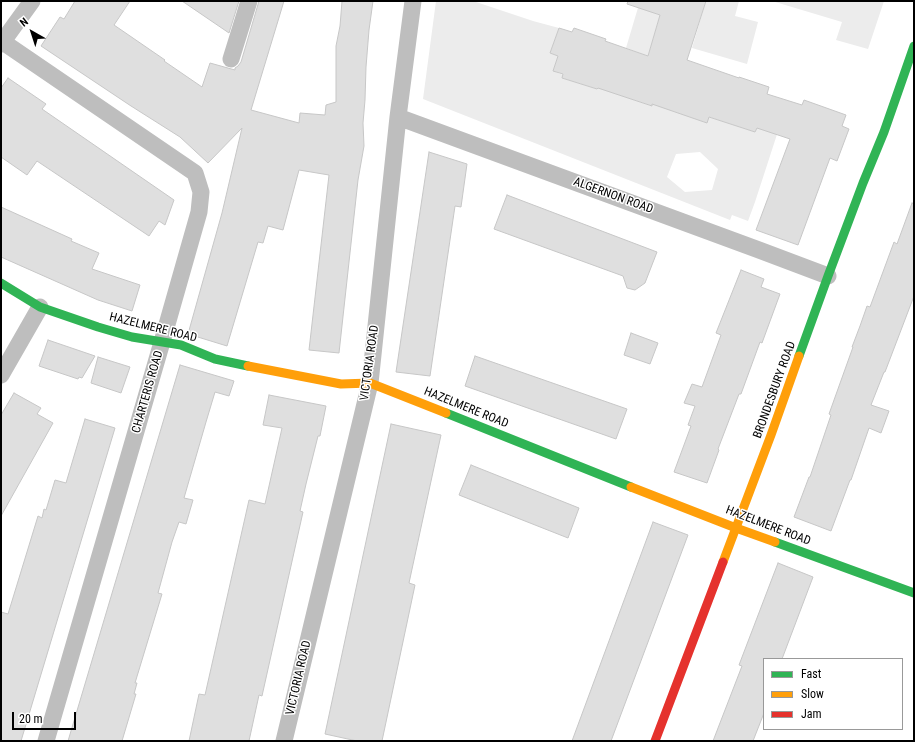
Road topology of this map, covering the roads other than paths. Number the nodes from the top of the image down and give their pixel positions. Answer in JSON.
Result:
{"nodes":[{"id":1,"x":32,"y":1,"type":"edge"},
{"id":2,"x":249,"y":1,"type":"edge"},
{"id":3,"x":413,"y":1,"type":"edge"},
{"id":4,"x":2,"y":43,"type":"edge"},
{"id":5,"x":914,"y":46,"type":"edge"},
{"id":6,"x":231,"y":59,"type":"dead end"},
{"id":7,"x":398,"y":117,"type":"junction"},
{"id":8,"x":828,"y":276,"type":"junction"},
{"id":9,"x":1,"y":283,"type":"edge"},
{"id":10,"x":40,"y":307,"type":"junction"},
{"id":11,"x":162,"y":342,"type":"junction"},
{"id":12,"x":1,"y":375,"type":"edge"},
{"id":13,"x":370,"y":383,"type":"junction"},
{"id":14,"x":736,"y":528,"type":"junction"},
{"id":15,"x":914,"y":593,"type":"edge"},
{"id":16,"x":46,"y":741,"type":"edge"},
{"id":17,"x":284,"y":741,"type":"edge"},
{"id":18,"x":655,"y":741,"type":"edge"}],
"edges":[{"from":1,"to":4,"type":"street"},
{"from":2,"to":6,"type":"street"},
{"from":3,"to":7,"type":"street","name":"VICTORIA ROAD"},
{"from":4,"to":11,"type":"street","name":"CHARTERIS ROAD"},
{"from":5,"to":8,"type":"street","name":"BRONDESBURY ROAD"},
{"from":7,"to":8,"type":"street","name":"ALGERNON ROAD"},
{"from":7,"to":13,"type":"street","name":"VICTORIA ROAD"},
{"from":8,"to":14,"type":"street","name":"BRONDESBURY ROAD"},
{"from":9,"to":10,"type":"street","name":"HAZELMERE ROAD"},
{"from":10,"to":11,"type":"street","name":"HAZELMERE ROAD"},
{"from":10,"to":12,"type":"street"},
{"from":11,"to":13,"type":"street","name":"HAZELMERE ROAD"},
{"from":11,"to":16,"type":"street","name":"CHARTERIS ROAD"},
{"from":13,"to":14,"type":"street","name":"HAZELMERE ROAD"},
{"from":13,"to":17,"type":"street","name":"VICTORIA ROAD"},
{"from":14,"to":15,"type":"street","name":"HAZELMERE ROAD"},
{"from":14,"to":18,"type":"street","name":"BRONDESBURY ROAD"}]}
